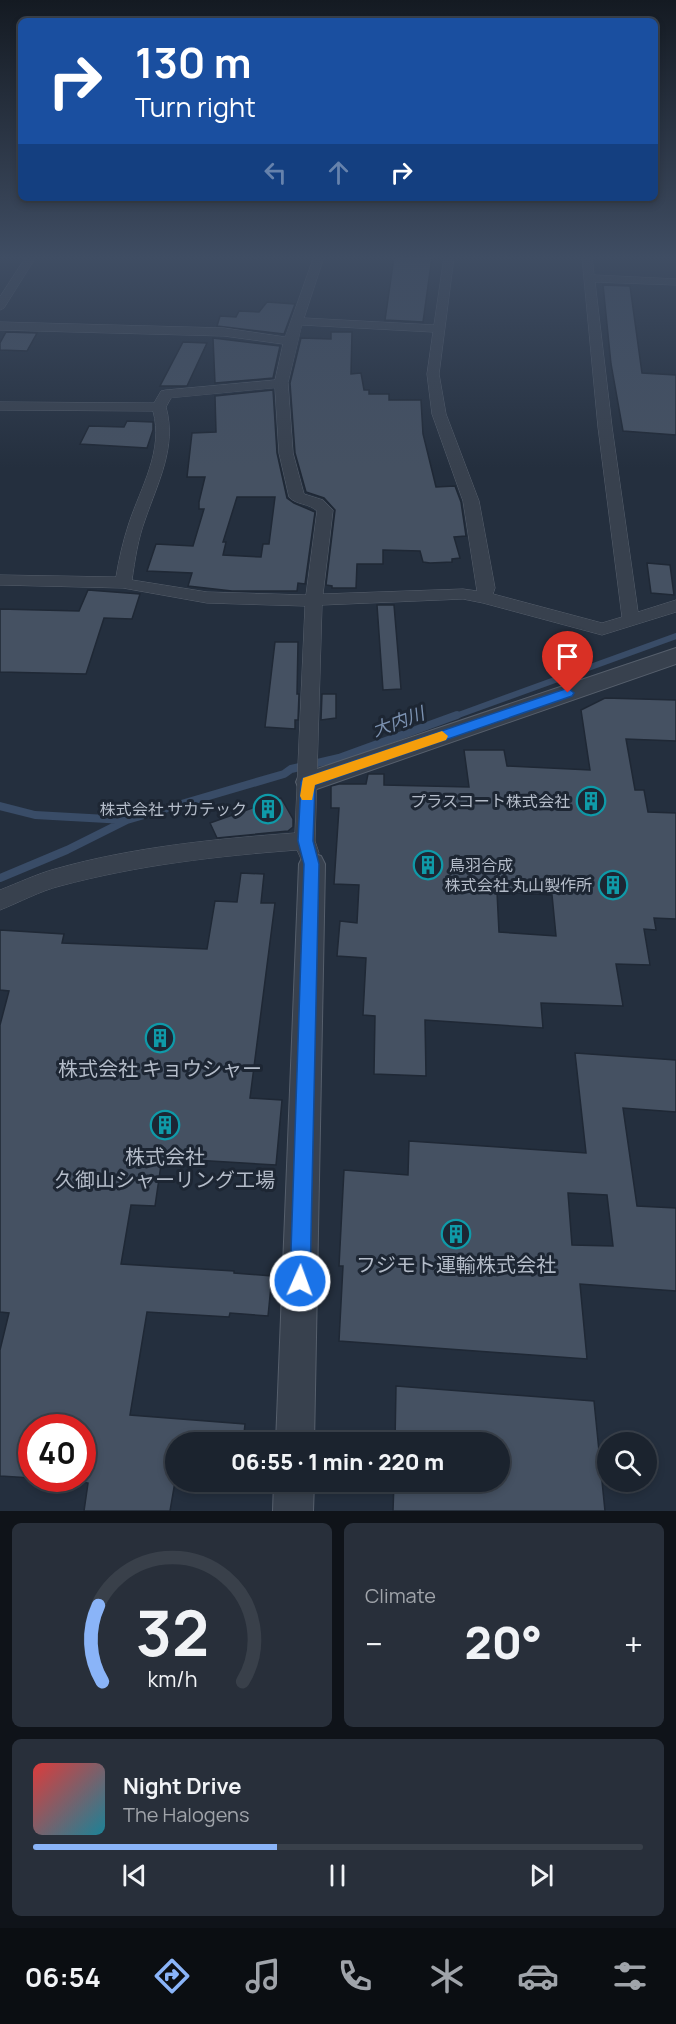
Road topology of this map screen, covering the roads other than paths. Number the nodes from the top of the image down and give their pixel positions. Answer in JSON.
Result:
{"nodes":[{"id":1,"x":56,"y":328,"type":"edge"},
{"id":2,"x":295,"y":328,"type":"edge"},
{"id":3,"x":412,"y":328,"type":"edge"},
{"id":4,"x":594,"y":328,"type":"edge"},
{"id":5,"x":438,"y":329,"type":"joint"},
{"id":6,"x":290,"y":341,"type":"junction"},
{"id":7,"x":281,"y":384,"type":"junction"},
{"id":8,"x":0,"y":406,"type":"edge"},
{"id":9,"x":159,"y":407,"type":"junction"},
{"id":10,"x":0,"y":580,"type":"edge"},
{"id":11,"x":123,"y":583,"type":"junction"},
{"id":12,"x":483,"y":597,"type":"junction"},
{"id":13,"x":314,"y":600,"type":"junction"},
{"id":14,"x":676,"y":606,"type":"edge"},
{"id":15,"x":631,"y":620,"type":"junction"},
{"id":16,"x":676,"y":656,"type":"edge"},
{"id":17,"x":307,"y":778,"type":"junction"},
{"id":18,"x":309,"y":853,"type":"junction"},
{"id":19,"x":0,"y":900,"type":"edge"},
{"id":20,"x":295,"y":1432,"type":"edge"},
{"id":21,"x":294,"y":1492,"type":"edge"},
{"id":22,"x":293,"y":1511,"type":"edge"}],
"edges":[{"from":1,"to":6,"type":"street"},
{"from":2,"to":6,"type":"street"},
{"from":3,"to":5,"type":"street"},
{"from":4,"to":15,"type":"street"},
{"from":5,"to":12,"type":"street"},
{"from":6,"to":7,"type":"street"},
{"from":7,"to":9,"type":"street"},
{"from":7,"to":13,"type":"street"},
{"from":8,"to":9,"type":"street"},
{"from":9,"to":11,"type":"street"},
{"from":10,"to":11,"type":"street"},
{"from":11,"to":13,"type":"street"},
{"from":12,"to":13,"type":"street"},
{"from":12,"to":15,"type":"street"},
{"from":13,"to":17,"type":"street"},
{"from":14,"to":15,"type":"street"},
{"from":16,"to":17,"type":"street"},
{"from":17,"to":18,"type":"street"},
{"from":18,"to":19,"type":"street"},
{"from":18,"to":20,"type":"street"},
{"from":21,"to":22,"type":"street"}]}
